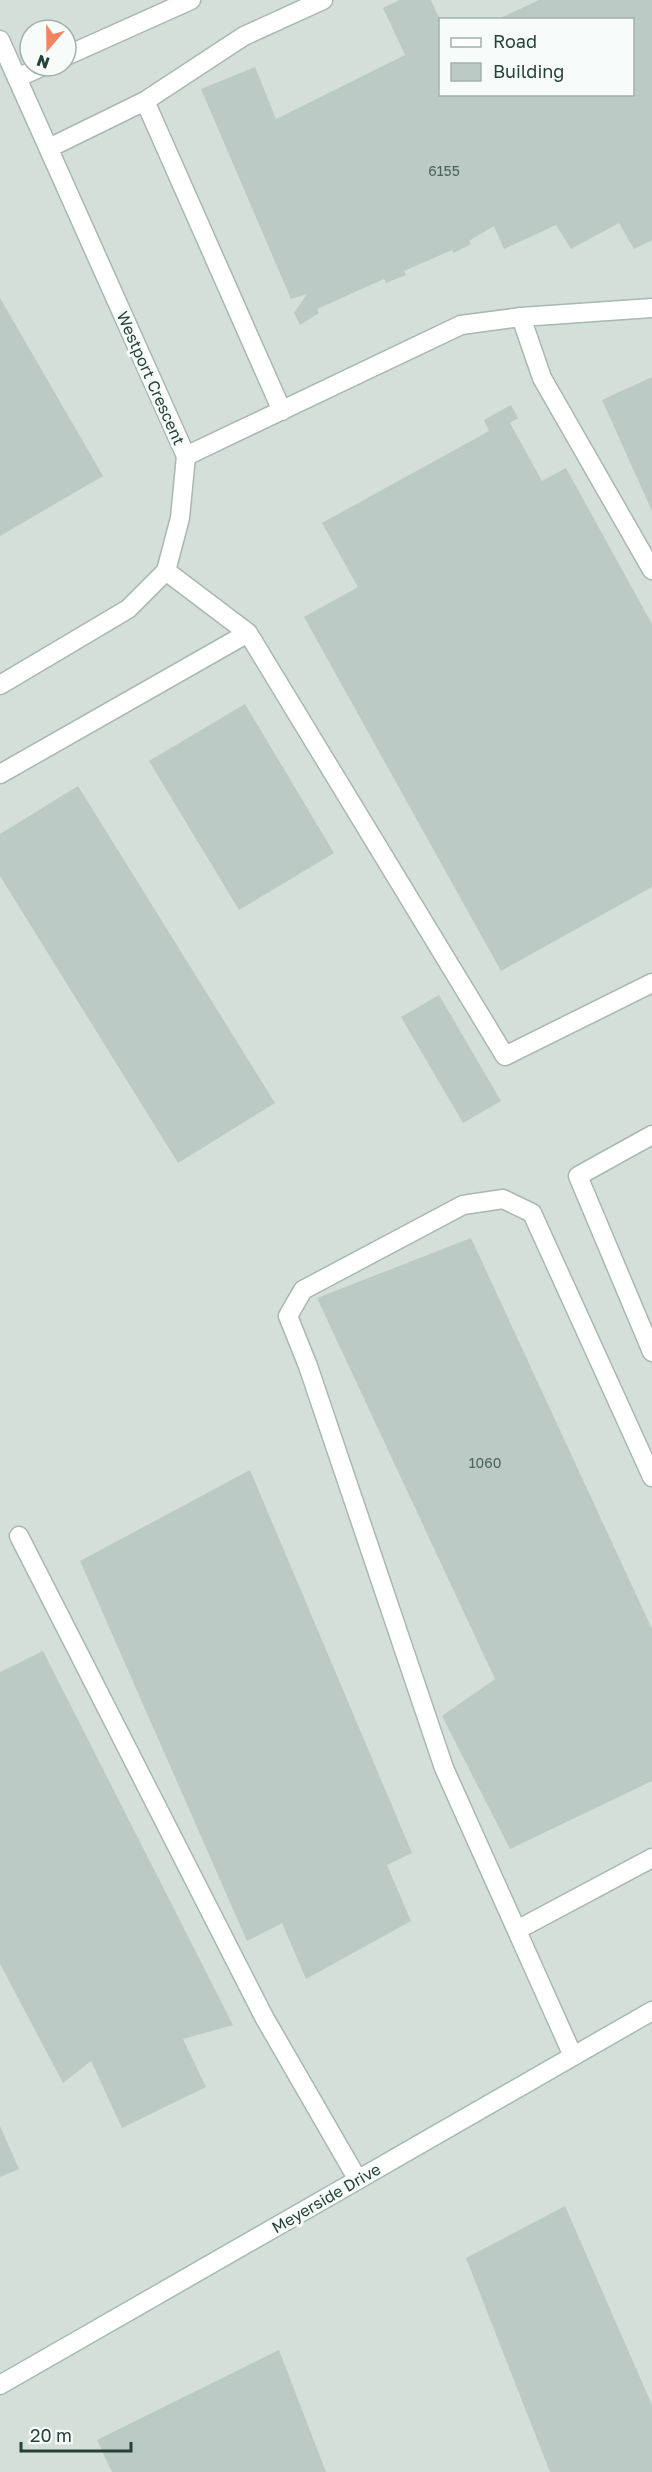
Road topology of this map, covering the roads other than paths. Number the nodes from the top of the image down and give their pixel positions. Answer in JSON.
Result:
{"nodes":[{"id":1,"x":191,"y":0,"type":"edge"},
{"id":2,"x":323,"y":0,"type":"edge"},
{"id":3,"x":0,"y":40,"type":"edge"},
{"id":4,"x":78,"y":51,"type":"edge"},
{"id":5,"x":17,"y":78,"type":"joint"},
{"id":6,"x":145,"y":101,"type":"junction"},
{"id":7,"x":49,"y":148,"type":"junction"},
{"id":8,"x":652,"y":308,"type":"edge"},
{"id":9,"x":521,"y":317,"type":"junction"},
{"id":10,"x":282,"y":411,"type":"junction"},
{"id":11,"x":186,"y":456,"type":"junction"},
{"id":12,"x":652,"y":570,"type":"edge"},
{"id":13,"x":166,"y":571,"type":"junction"},
{"id":14,"x":248,"y":633,"type":"junction"},
{"id":15,"x":0,"y":686,"type":"edge"},
{"id":16,"x":0,"y":774,"type":"edge"},
{"id":17,"x":652,"y":983,"type":"edge"},
{"id":18,"x":652,"y":1135,"type":"edge"},
{"id":19,"x":652,"y":1352,"type":"edge"},
{"id":20,"x":652,"y":1477,"type":"edge"},
{"id":21,"x":19,"y":1536,"type":"dead end"},
{"id":22,"x":652,"y":1858,"type":"edge"},
{"id":23,"x":517,"y":1930,"type":"junction"},
{"id":24,"x":652,"y":2011,"type":"edge"},
{"id":25,"x":573,"y":2056,"type":"junction"},
{"id":26,"x":358,"y":2180,"type":"junction"},
{"id":27,"x":0,"y":2385,"type":"edge"}],
"edges":[{"from":1,"to":4,"type":"street"},
{"from":2,"to":6,"type":"street"},
{"from":3,"to":5,"type":"street","name":"Westport Crescent"},
{"from":5,"to":7,"type":"street","name":"Westport Crescent"},
{"from":6,"to":7,"type":"street"},
{"from":6,"to":10,"type":"street"},
{"from":7,"to":11,"type":"street","name":"Westport Crescent"},
{"from":8,"to":9,"type":"street"},
{"from":9,"to":10,"type":"street"},
{"from":9,"to":12,"type":"street"},
{"from":10,"to":11,"type":"street"},
{"from":11,"to":13,"type":"street","name":"Westport Crescent"},
{"from":13,"to":14,"type":"street"},
{"from":13,"to":15,"type":"street"},
{"from":14,"to":16,"type":"street"},
{"from":14,"to":17,"type":"street"},
{"from":18,"to":19,"type":"street"},
{"from":20,"to":23,"type":"street"},
{"from":21,"to":26,"type":"street"},
{"from":22,"to":23,"type":"street"},
{"from":23,"to":25,"type":"street"},
{"from":24,"to":25,"type":"street","name":"Meyerside Drive"},
{"from":25,"to":26,"type":"street","name":"Meyerside Drive"},
{"from":26,"to":27,"type":"street","name":"Meyerside Drive"}]}
